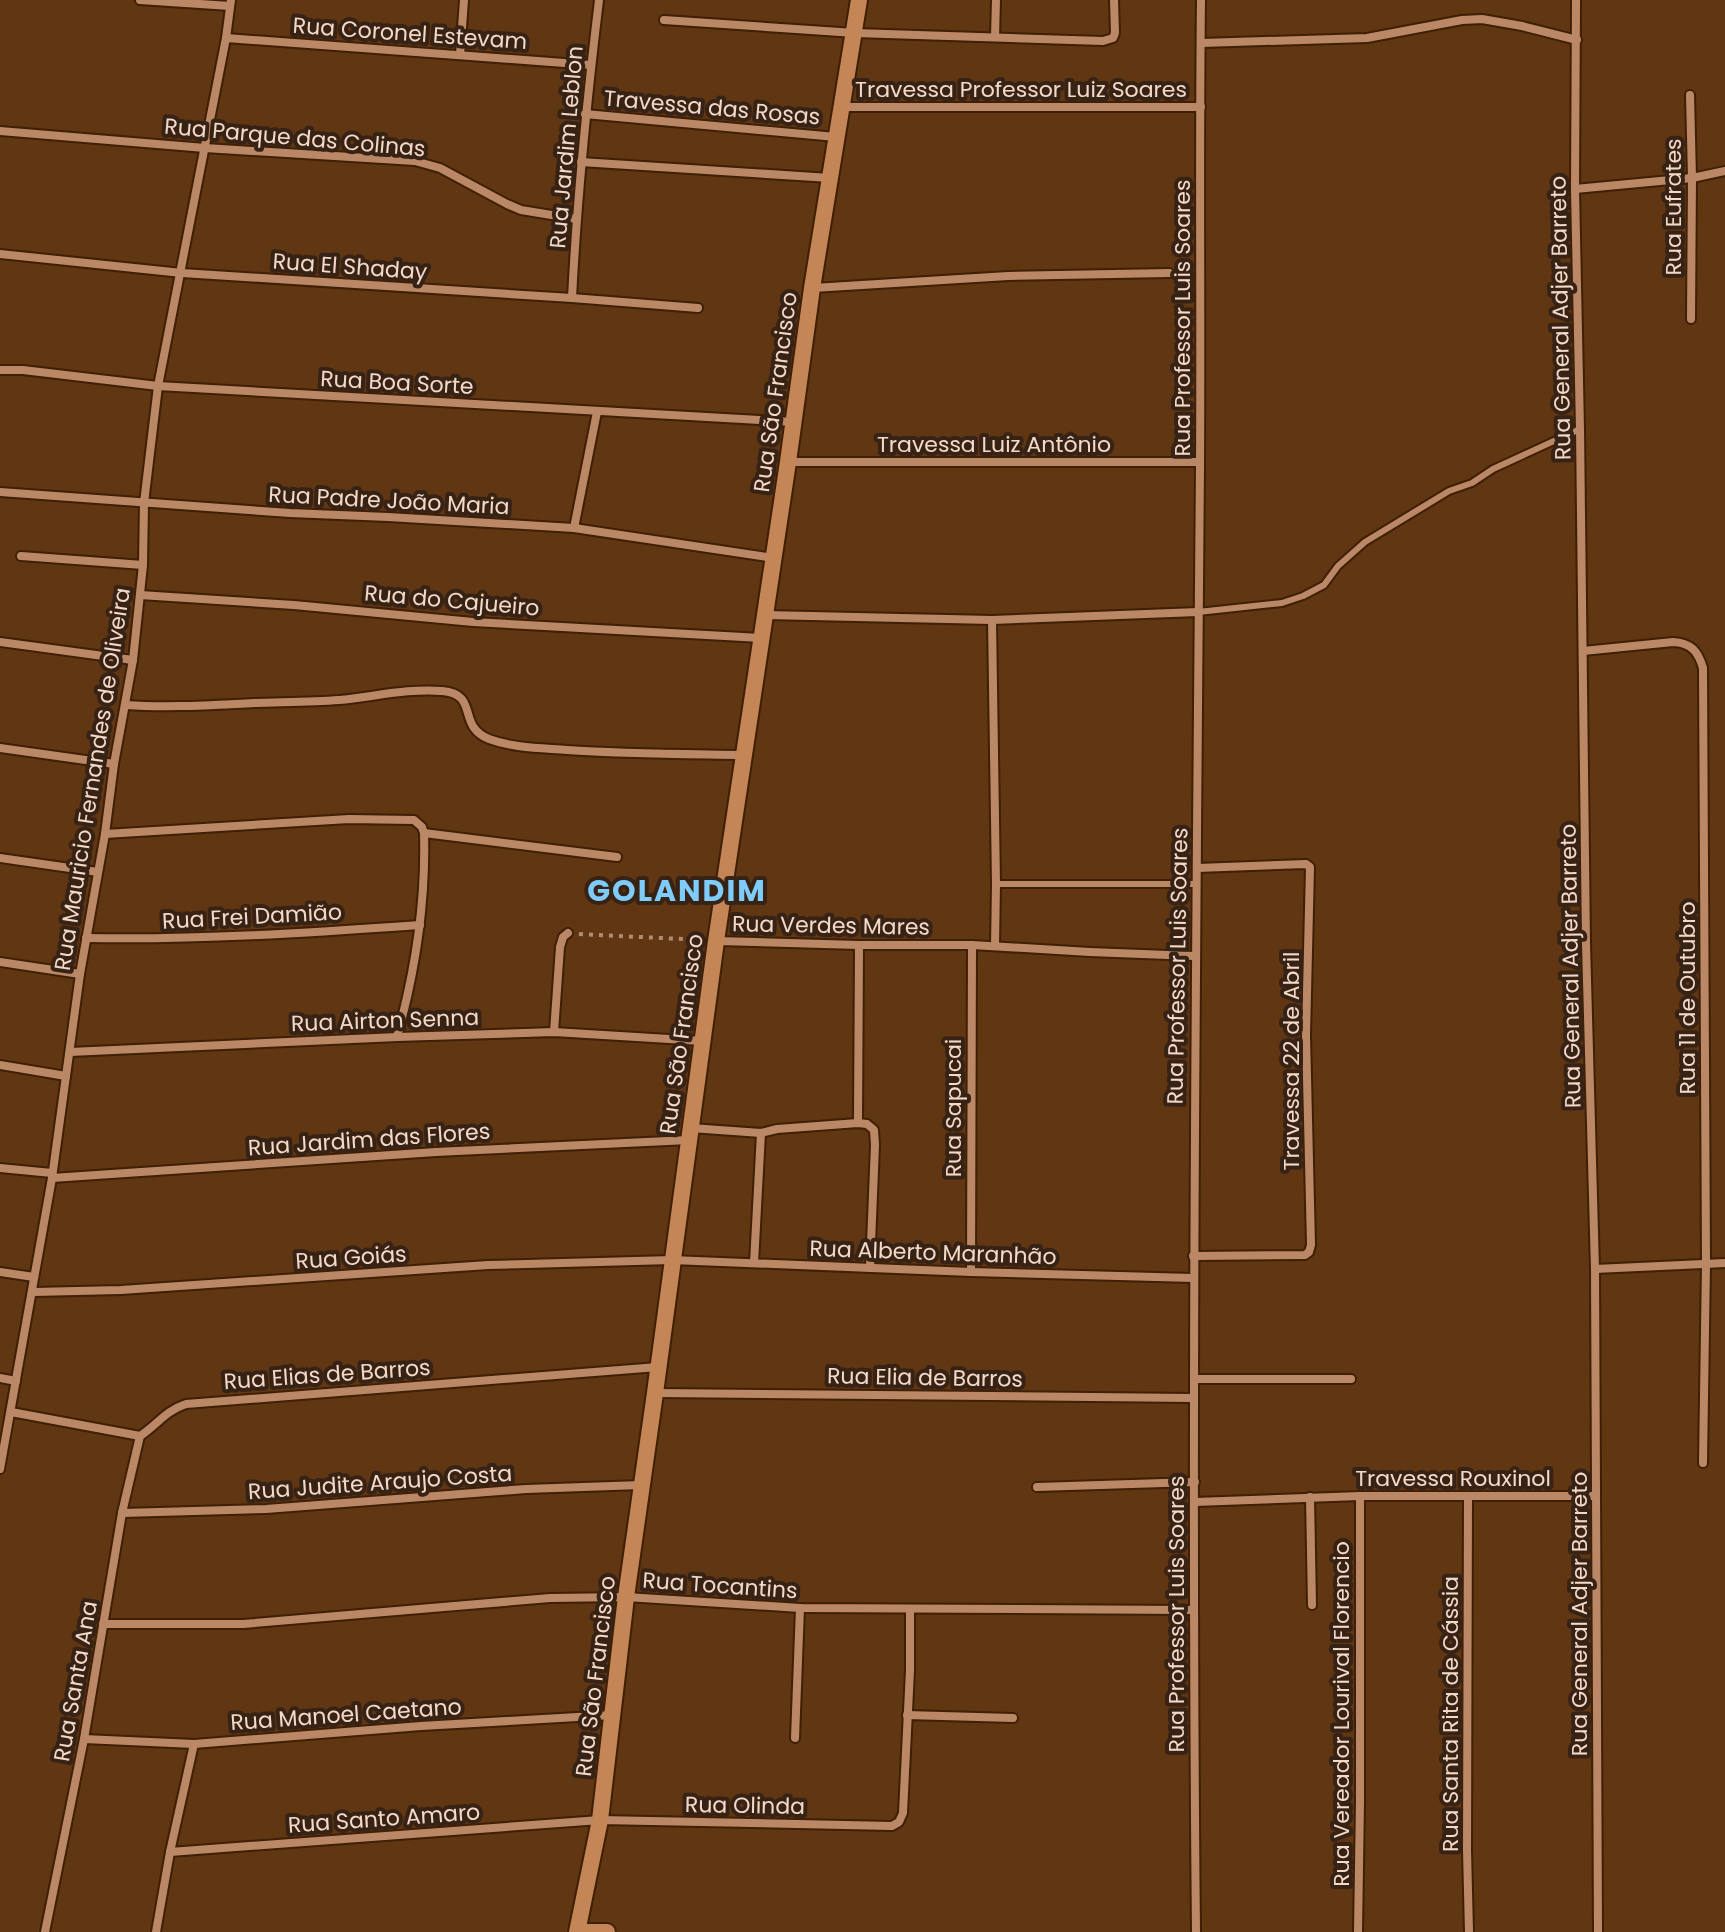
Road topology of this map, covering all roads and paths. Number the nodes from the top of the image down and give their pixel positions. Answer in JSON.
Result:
{"nodes":[{"id":1,"x":140,"y":0,"type":"edge"},
{"id":2,"x":464,"y":0,"type":"edge"},
{"id":3,"x":599,"y":0,"type":"edge"},
{"id":4,"x":859,"y":0,"type":"edge"},
{"id":5,"x":996,"y":0,"type":"edge"},
{"id":6,"x":1114,"y":0,"type":"edge"},
{"id":7,"x":1201,"y":0,"type":"edge"},
{"id":8,"x":1576,"y":0,"type":"edge"},
{"id":9,"x":230,"y":3,"type":"edge"},
{"id":10,"x":664,"y":20,"type":"dead end"},
{"id":11,"x":855,"y":33,"type":"junction"},
{"id":12,"x":995,"y":37,"type":"junction"},
{"id":13,"x":226,"y":38,"type":"junction"},
{"id":14,"x":1577,"y":40,"type":"junction"},
{"id":15,"x":1201,"y":43,"type":"junction"},
{"id":16,"x":460,"y":55,"type":"junction"},
{"id":17,"x":591,"y":65,"type":"junction"},
{"id":18,"x":1690,"y":95,"type":"dead end"},
{"id":19,"x":841,"y":107,"type":"junction"},
{"id":20,"x":1201,"y":107,"type":"junction"},
{"id":21,"x":585,"y":114,"type":"junction"},
{"id":22,"x":0,"y":131,"type":"edge"},
{"id":23,"x":836,"y":137,"type":"junction"},
{"id":24,"x":205,"y":148,"type":"junction"},
{"id":25,"x":581,"y":162,"type":"junction"},
{"id":26,"x":1725,"y":171,"type":"edge"},
{"id":27,"x":830,"y":178,"type":"junction"},
{"id":28,"x":1692,"y":178,"type":"junction"},
{"id":29,"x":1575,"y":189,"type":"junction"},
{"id":30,"x":576,"y":219,"type":"junction"},
{"id":31,"x":0,"y":254,"type":"edge"},
{"id":32,"x":182,"y":273,"type":"junction"},
{"id":33,"x":1169,"y":273,"type":"dead end"},
{"id":34,"x":812,"y":288,"type":"junction"},
{"id":35,"x":572,"y":298,"type":"junction"},
{"id":36,"x":698,"y":308,"type":"dead end"},
{"id":37,"x":1691,"y":319,"type":"dead end"},
{"id":38,"x":0,"y":370,"type":"edge"},
{"id":39,"x":158,"y":386,"type":"junction"},
{"id":40,"x":597,"y":412,"type":"junction"},
{"id":41,"x":794,"y":422,"type":"junction"},
{"id":42,"x":1580,"y":429,"type":"junction"},
{"id":43,"x":788,"y":462,"type":"junction"},
{"id":44,"x":1200,"y":462,"type":"junction"},
{"id":45,"x":0,"y":492,"type":"edge"},
{"id":46,"x":144,"y":503,"type":"junction"},
{"id":47,"x":574,"y":528,"type":"junction"},
{"id":48,"x":21,"y":556,"type":"dead end"},
{"id":49,"x":774,"y":558,"type":"junction"},
{"id":50,"x":143,"y":565,"type":"junction"},
{"id":51,"x":140,"y":595,"type":"junction"},
{"id":52,"x":1198,"y":612,"type":"junction"},
{"id":53,"x":765,"y":615,"type":"junction"},
{"id":54,"x":992,"y":620,"type":"junction"},
{"id":55,"x":761,"y":638,"type":"junction"},
{"id":56,"x":0,"y":642,"type":"edge"},
{"id":57,"x":1583,"y":651,"type":"junction"},
{"id":58,"x":133,"y":660,"type":"junction"},
{"id":59,"x":126,"y":705,"type":"junction"},
{"id":60,"x":0,"y":748,"type":"edge"},
{"id":61,"x":744,"y":755,"type":"junction"},
{"id":62,"x":114,"y":764,"type":"junction"},
{"id":63,"x":424,"y":833,"type":"junction"},
{"id":64,"x":105,"y":834,"type":"junction"},
{"id":65,"x":617,"y":857,"type":"dead end"},
{"id":66,"x":0,"y":858,"type":"edge"},
{"id":67,"x":1197,"y":868,"type":"junction"},
{"id":68,"x":98,"y":872,"type":"junction"},
{"id":69,"x":996,"y":884,"type":"junction"},
{"id":70,"x":1196,"y":884,"type":"junction"},
{"id":71,"x":420,"y":925,"type":"junction"},
{"id":72,"x":568,"y":933,"type":"joint"},
{"id":73,"x":86,"y":938,"type":"junction"},
{"id":74,"x":716,"y":941,"type":"junction"},
{"id":75,"x":859,"y":945,"type":"junction"},
{"id":76,"x":972,"y":945,"type":"junction"},
{"id":77,"x":995,"y":946,"type":"junction"},
{"id":78,"x":1194,"y":956,"type":"junction"},
{"id":79,"x":0,"y":962,"type":"edge"},
{"id":80,"x":80,"y":974,"type":"junction"},
{"id":81,"x":554,"y":1032,"type":"junction"},
{"id":82,"x":397,"y":1037,"type":"junction"},
{"id":83,"x":702,"y":1041,"type":"junction"},
{"id":84,"x":70,"y":1052,"type":"junction"},
{"id":85,"x":0,"y":1065,"type":"edge"},
{"id":86,"x":66,"y":1076,"type":"junction"},
{"id":87,"x":858,"y":1123,"type":"junction"},
{"id":88,"x":761,"y":1133,"type":"junction"},
{"id":89,"x":690,"y":1134,"type":"junction"},
{"id":90,"x":0,"y":1168,"type":"edge"},
{"id":91,"x":52,"y":1176,"type":"junction"},
{"id":92,"x":1193,"y":1256,"type":"junction"},
{"id":93,"x":672,"y":1260,"type":"junction"},
{"id":94,"x":754,"y":1263,"type":"junction"},
{"id":95,"x":1706,"y":1263,"type":"junction"},
{"id":96,"x":1725,"y":1263,"type":"edge"},
{"id":97,"x":870,"y":1268,"type":"junction"},
{"id":98,"x":1595,"y":1269,"type":"junction"},
{"id":99,"x":0,"y":1272,"type":"edge"},
{"id":100,"x":971,"y":1272,"type":"junction"},
{"id":101,"x":34,"y":1277,"type":"junction"},
{"id":102,"x":1193,"y":1278,"type":"junction"},
{"id":103,"x":33,"y":1292,"type":"junction"},
{"id":104,"x":658,"y":1367,"type":"junction"},
{"id":105,"x":0,"y":1378,"type":"edge"},
{"id":106,"x":1194,"y":1379,"type":"junction"},
{"id":107,"x":1351,"y":1379,"type":"dead end"},
{"id":108,"x":16,"y":1381,"type":"junction"},
{"id":109,"x":655,"y":1393,"type":"junction"},
{"id":110,"x":1193,"y":1398,"type":"junction"},
{"id":111,"x":11,"y":1412,"type":"junction"},
{"id":112,"x":140,"y":1436,"type":"junction"},
{"id":113,"x":2,"y":1440,"type":"edge"},
{"id":114,"x":1703,"y":1463,"type":"dead end"},
{"id":115,"x":0,"y":1469,"type":"edge"},
{"id":116,"x":1195,"y":1482,"type":"junction"},
{"id":117,"x":641,"y":1485,"type":"junction"},
{"id":118,"x":1037,"y":1487,"type":"dead end"},
{"id":119,"x":1360,"y":1496,"type":"junction"},
{"id":120,"x":1468,"y":1496,"type":"junction"},
{"id":121,"x":1596,"y":1496,"type":"junction"},
{"id":122,"x":1310,"y":1497,"type":"junction"},
{"id":123,"x":1195,"y":1502,"type":"junction"},
{"id":124,"x":122,"y":1513,"type":"junction"},
{"id":125,"x":626,"y":1597,"type":"junction"},
{"id":126,"x":1312,"y":1605,"type":"dead end"},
{"id":127,"x":800,"y":1608,"type":"junction"},
{"id":128,"x":910,"y":1609,"type":"junction"},
{"id":129,"x":1193,"y":1610,"type":"junction"},
{"id":130,"x":103,"y":1624,"type":"junction"},
{"id":131,"x":612,"y":1715,"type":"junction"},
{"id":132,"x":907,"y":1715,"type":"junction"},
{"id":133,"x":1013,"y":1718,"type":"dead end"},
{"id":134,"x":795,"y":1738,"type":"dead end"},
{"id":135,"x":84,"y":1739,"type":"junction"},
{"id":136,"x":194,"y":1744,"type":"junction"},
{"id":137,"x":600,"y":1820,"type":"junction"},
{"id":138,"x":170,"y":1852,"type":"junction"},
{"id":139,"x":45,"y":1932,"type":"edge"},
{"id":140,"x":156,"y":1932,"type":"edge"},
{"id":141,"x":576,"y":1932,"type":"edge"},
{"id":142,"x":607,"y":1932,"type":"edge"},
{"id":143,"x":1196,"y":1932,"type":"edge"},
{"id":144,"x":1358,"y":1932,"type":"edge"},
{"id":145,"x":1469,"y":1932,"type":"edge"},
{"id":146,"x":1598,"y":1932,"type":"edge"}],
"edges":[{"from":1,"to":9,"type":"street"},
{"from":2,"to":16,"type":"street"},
{"from":3,"to":17,"type":"street","name":"Rua Jardim Leblon"},
{"from":4,"to":11,"type":"street","name":"Rua São Francisco"},
{"from":5,"to":12,"type":"street"},
{"from":6,"to":12,"type":"street"},
{"from":7,"to":15,"type":"street","name":"Rua Professor Luis Soares"},
{"from":8,"to":14,"type":"street","name":"Rua General Adjer Barreto"},
{"from":9,"to":13,"type":"street","name":"Rua Mauricio Fernandes de Oliveira"},
{"from":10,"to":11,"type":"street"},
{"from":11,"to":12,"type":"street"},
{"from":11,"to":19,"type":"street","name":"Rua São Francisco"},
{"from":13,"to":16,"type":"street","name":"Rua Coronel Estevam"},
{"from":13,"to":24,"type":"street","name":"Rua Mauricio Fernandes de Oliveira"},
{"from":14,"to":15,"type":"street"},
{"from":14,"to":29,"type":"street","name":"Rua General Adjer Barreto"},
{"from":15,"to":20,"type":"street","name":"Rua Professor Luis Soares"},
{"from":16,"to":17,"type":"street","name":"Rua Coronel Estevam"},
{"from":17,"to":21,"type":"street","name":"Rua Jardim Leblon"},
{"from":18,"to":28,"type":"street","name":"Rua Eufrates"},
{"from":19,"to":20,"type":"street","name":"Travessa Professor Luiz Soares"},
{"from":19,"to":23,"type":"street","name":"Rua São Francisco"},
{"from":20,"to":44,"type":"street","name":"Rua Professor Luis Soares"},
{"from":21,"to":23,"type":"street","name":"Travessa das Rosas"},
{"from":21,"to":25,"type":"street","name":"Rua Jardim Leblon"},
{"from":22,"to":24,"type":"street","name":"Rua Parque das Colinas"},
{"from":23,"to":27,"type":"street","name":"Rua São Francisco"},
{"from":24,"to":30,"type":"street","name":"Rua Parque das Colinas"},
{"from":24,"to":32,"type":"street","name":"Rua Mauricio Fernandes de Oliveira"},
{"from":25,"to":27,"type":"street"},
{"from":25,"to":30,"type":"street","name":"Rua Jardim Leblon"},
{"from":26,"to":28,"type":"street"},
{"from":27,"to":34,"type":"street","name":"Rua São Francisco"},
{"from":28,"to":29,"type":"street"},
{"from":28,"to":37,"type":"street","name":"Rua Eufrates"},
{"from":29,"to":42,"type":"street","name":"Rua General Adjer Barreto"},
{"from":30,"to":35,"type":"street","name":"Rua Jardim Leblon"},
{"from":31,"to":32,"type":"street","name":"Rua El Shaday"},
{"from":32,"to":35,"type":"street","name":"Rua El Shaday"},
{"from":32,"to":39,"type":"street","name":"Rua Mauricio Fernandes de Oliveira"},
{"from":33,"to":34,"type":"street"},
{"from":34,"to":41,"type":"street","name":"Rua São Francisco"},
{"from":35,"to":36,"type":"street","name":"Rua El Shaday"},
{"from":38,"to":39,"type":"street","name":"Rua Boa Sorte"},
{"from":39,"to":40,"type":"street","name":"Rua Boa Sorte"},
{"from":39,"to":46,"type":"street","name":"Rua Mauricio Fernandes de Oliveira"},
{"from":40,"to":41,"type":"street","name":"Rua Boa Sorte"},
{"from":40,"to":47,"type":"street"},
{"from":41,"to":43,"type":"street","name":"Rua São Francisco"},
{"from":42,"to":52,"type":"lane"},
{"from":42,"to":57,"type":"street","name":"Rua General Adjer Barreto"},
{"from":43,"to":44,"type":"street","name":"Travessa Luiz Antônio"},
{"from":43,"to":49,"type":"street","name":"Rua São Francisco"},
{"from":44,"to":52,"type":"street","name":"Rua Professor Luis Soares"},
{"from":45,"to":46,"type":"street","name":"Rua Padre João Maria"},
{"from":46,"to":47,"type":"street","name":"Rua Padre João Maria"},
{"from":46,"to":50,"type":"street","name":"Rua Mauricio Fernandes de Oliveira"},
{"from":47,"to":49,"type":"street","name":"Rua Padre João Maria"},
{"from":48,"to":50,"type":"street"},
{"from":49,"to":53,"type":"street","name":"Rua São Francisco"},
{"from":50,"to":51,"type":"street","name":"Rua Mauricio Fernandes de Oliveira"},
{"from":51,"to":55,"type":"street","name":"Rua do Cajueiro"},
{"from":51,"to":58,"type":"street","name":"Rua Mauricio Fernandes de Oliveira"},
{"from":52,"to":54,"type":"street"},
{"from":52,"to":67,"type":"street","name":"Rua Professor Luis Soares"},
{"from":53,"to":54,"type":"street"},
{"from":53,"to":55,"type":"street","name":"Rua São Francisco"},
{"from":54,"to":69,"type":"street"},
{"from":55,"to":61,"type":"street","name":"Rua São Francisco"},
{"from":56,"to":58,"type":"street"},
{"from":57,"to":95,"type":"street","name":"Rua 11 de Outubro"},
{"from":57,"to":98,"type":"street","name":"Rua General Adjer Barreto"},
{"from":58,"to":59,"type":"street","name":"Rua Mauricio Fernandes de Oliveira"},
{"from":59,"to":61,"type":"street"},
{"from":59,"to":62,"type":"street","name":"Rua Mauricio Fernandes de Oliveira"},
{"from":60,"to":62,"type":"street"},
{"from":61,"to":74,"type":"street","name":"Rua São Francisco"},
{"from":62,"to":64,"type":"street","name":"Rua Mauricio Fernandes de Oliveira"},
{"from":63,"to":64,"type":"street"},
{"from":63,"to":65,"type":"street"},
{"from":63,"to":71,"type":"street"},
{"from":64,"to":68,"type":"street","name":"Rua Mauricio Fernandes de Oliveira"},
{"from":66,"to":68,"type":"street"},
{"from":67,"to":70,"type":"street","name":"Rua Professor Luis Soares"},
{"from":67,"to":92,"type":"street","name":"Travessa 22 de Abril"},
{"from":68,"to":73,"type":"street","name":"Rua Mauricio Fernandes de Oliveira"},
{"from":69,"to":70,"type":"lane"},
{"from":69,"to":77,"type":"street"},
{"from":70,"to":78,"type":"street","name":"Rua Professor Luis Soares"},
{"from":71,"to":73,"type":"street","name":"Rua Frei Damião"},
{"from":71,"to":82,"type":"street"},
{"from":72,"to":74,"type":"path","name":"Rua Verdes Mares"},
{"from":72,"to":81,"type":"street"},
{"from":73,"to":80,"type":"street","name":"Rua Mauricio Fernandes de Oliveira"},
{"from":74,"to":75,"type":"street","name":"Rua Verdes Mares"},
{"from":74,"to":83,"type":"street","name":"Rua São Francisco"},
{"from":75,"to":76,"type":"street","name":"Rua Verdes Mares"},
{"from":75,"to":87,"type":"street"},
{"from":76,"to":77,"type":"street","name":"Rua Verdes Mares"},
{"from":76,"to":100,"type":"street","name":"Rua Sapucai"},
{"from":77,"to":78,"type":"street","name":"Rua Verdes Mares"},
{"from":78,"to":92,"type":"street","name":"Rua Professor Luis Soares"},
{"from":79,"to":80,"type":"street"},
{"from":80,"to":84,"type":"street","name":"Rua Mauricio Fernandes de Oliveira"},
{"from":81,"to":82,"type":"street","name":"Rua Airton Senna"},
{"from":81,"to":83,"type":"street","name":"Rua Airton Senna"},
{"from":82,"to":84,"type":"street","name":"Rua Airton Senna"},
{"from":83,"to":89,"type":"street","name":"Rua São Francisco"},
{"from":84,"to":86,"type":"street","name":"Rua Mauricio Fernandes de Oliveira"},
{"from":85,"to":86,"type":"street"},
{"from":86,"to":91,"type":"street","name":"Rua Mauricio Fernandes de Oliveira"},
{"from":87,"to":88,"type":"street","name":"Rua Jardim das Flores"},
{"from":87,"to":97,"type":"street"},
{"from":88,"to":89,"type":"street","name":"Rua Jardim das Flores"},
{"from":88,"to":94,"type":"street"},
{"from":89,"to":91,"type":"street","name":"Rua Jardim das Flores"},
{"from":89,"to":93,"type":"street","name":"Rua São Francisco"},
{"from":90,"to":91,"type":"street","name":"Rua Jardim das Flores"},
{"from":91,"to":101,"type":"street","name":"Rua Mauricio Fernandes de Oliveira"},
{"from":92,"to":102,"type":"street","name":"Rua Professor Luis Soares"},
{"from":93,"to":94,"type":"street","name":"Rua Alberto Maranhão"},
{"from":93,"to":103,"type":"street","name":"Rua Goiás"},
{"from":93,"to":104,"type":"street","name":"Rua São Francisco"},
{"from":94,"to":97,"type":"street","name":"Rua Alberto Maranhão"},
{"from":95,"to":96,"type":"street"},
{"from":95,"to":98,"type":"street"},
{"from":95,"to":114,"type":"street","name":"Rua 11 de Outubro"},
{"from":97,"to":100,"type":"street","name":"Rua Alberto Maranhão"},
{"from":98,"to":121,"type":"street","name":"Rua General Adjer Barreto"},
{"from":99,"to":101,"type":"street"},
{"from":100,"to":102,"type":"street","name":"Rua Alberto Maranhão"},
{"from":101,"to":103,"type":"street","name":"Rua Mauricio Fernandes de Oliveira"},
{"from":102,"to":106,"type":"street","name":"Rua Professor Luis Soares"},
{"from":103,"to":108,"type":"street","name":"Rua Mauricio Fernandes de Oliveira"},
{"from":104,"to":109,"type":"street","name":"Rua São Francisco"},
{"from":104,"to":112,"type":"street","name":"Rua Elias de Barros"},
{"from":105,"to":108,"type":"street"},
{"from":106,"to":107,"type":"street"},
{"from":106,"to":110,"type":"street","name":"Rua Professor Luis Soares"},
{"from":108,"to":111,"type":"street","name":"Rua Mauricio Fernandes de Oliveira"},
{"from":109,"to":110,"type":"street","name":"Rua Elia de Barros"},
{"from":109,"to":117,"type":"street","name":"Rua São Francisco"},
{"from":110,"to":116,"type":"street","name":"Rua Professor Luis Soares"},
{"from":111,"to":112,"type":"street"},
{"from":111,"to":113,"type":"street","name":"Rua Mauricio Fernandes de Oliveira"},
{"from":112,"to":124,"type":"street","name":"Rua Santa Ana"},
{"from":113,"to":115,"type":"street","name":"Rua Mauricio Fernandes de Oliveira"},
{"from":116,"to":118,"type":"street"},
{"from":116,"to":123,"type":"street","name":"Rua Professor Luis Soares"},
{"from":117,"to":124,"type":"street","name":"Rua Judite Araujo Costa"},
{"from":117,"to":125,"type":"street","name":"Rua São Francisco"},
{"from":119,"to":120,"type":"street","name":"Travessa Rouxinol"},
{"from":119,"to":122,"type":"street","name":"Travessa Rouxinol"},
{"from":119,"to":144,"type":"street","name":"Rua Vereador Lourival Florencio"},
{"from":120,"to":121,"type":"street","name":"Travessa Rouxinol"},
{"from":120,"to":145,"type":"street","name":"Rua Santa Rita de Cássia"},
{"from":121,"to":146,"type":"street","name":"Rua General Adjer Barreto"},
{"from":122,"to":123,"type":"street","name":"Travessa Rouxinol"},
{"from":122,"to":126,"type":"street"},
{"from":123,"to":129,"type":"street","name":"Rua Professor Luis Soares"},
{"from":124,"to":130,"type":"street","name":"Rua Santa Ana"},
{"from":125,"to":127,"type":"street","name":"Rua Tocantins"},
{"from":125,"to":130,"type":"street","name":"Rua Tocantins"},
{"from":125,"to":131,"type":"street","name":"Rua São Francisco"},
{"from":127,"to":128,"type":"street","name":"Rua Tocantins"},
{"from":127,"to":134,"type":"street"},
{"from":128,"to":129,"type":"street","name":"Rua Tocantins"},
{"from":128,"to":132,"type":"street"},
{"from":129,"to":143,"type":"street","name":"Rua Professor Luis Soares"},
{"from":130,"to":135,"type":"street","name":"Rua Santa Ana"},
{"from":131,"to":136,"type":"street","name":"Rua Manoel Caetano"},
{"from":131,"to":137,"type":"street","name":"Rua São Francisco"},
{"from":132,"to":133,"type":"street"},
{"from":132,"to":137,"type":"street","name":"Rua Olinda"},
{"from":135,"to":136,"type":"street","name":"Rua Manoel Caetano"},
{"from":135,"to":139,"type":"street","name":"Rua Santa Ana"},
{"from":136,"to":138,"type":"street"},
{"from":137,"to":138,"type":"street","name":"Rua Santo Amaro"},
{"from":137,"to":141,"type":"street","name":"Rua São Francisco"},
{"from":138,"to":140,"type":"street"},
{"from":141,"to":142,"type":"street"}]}
